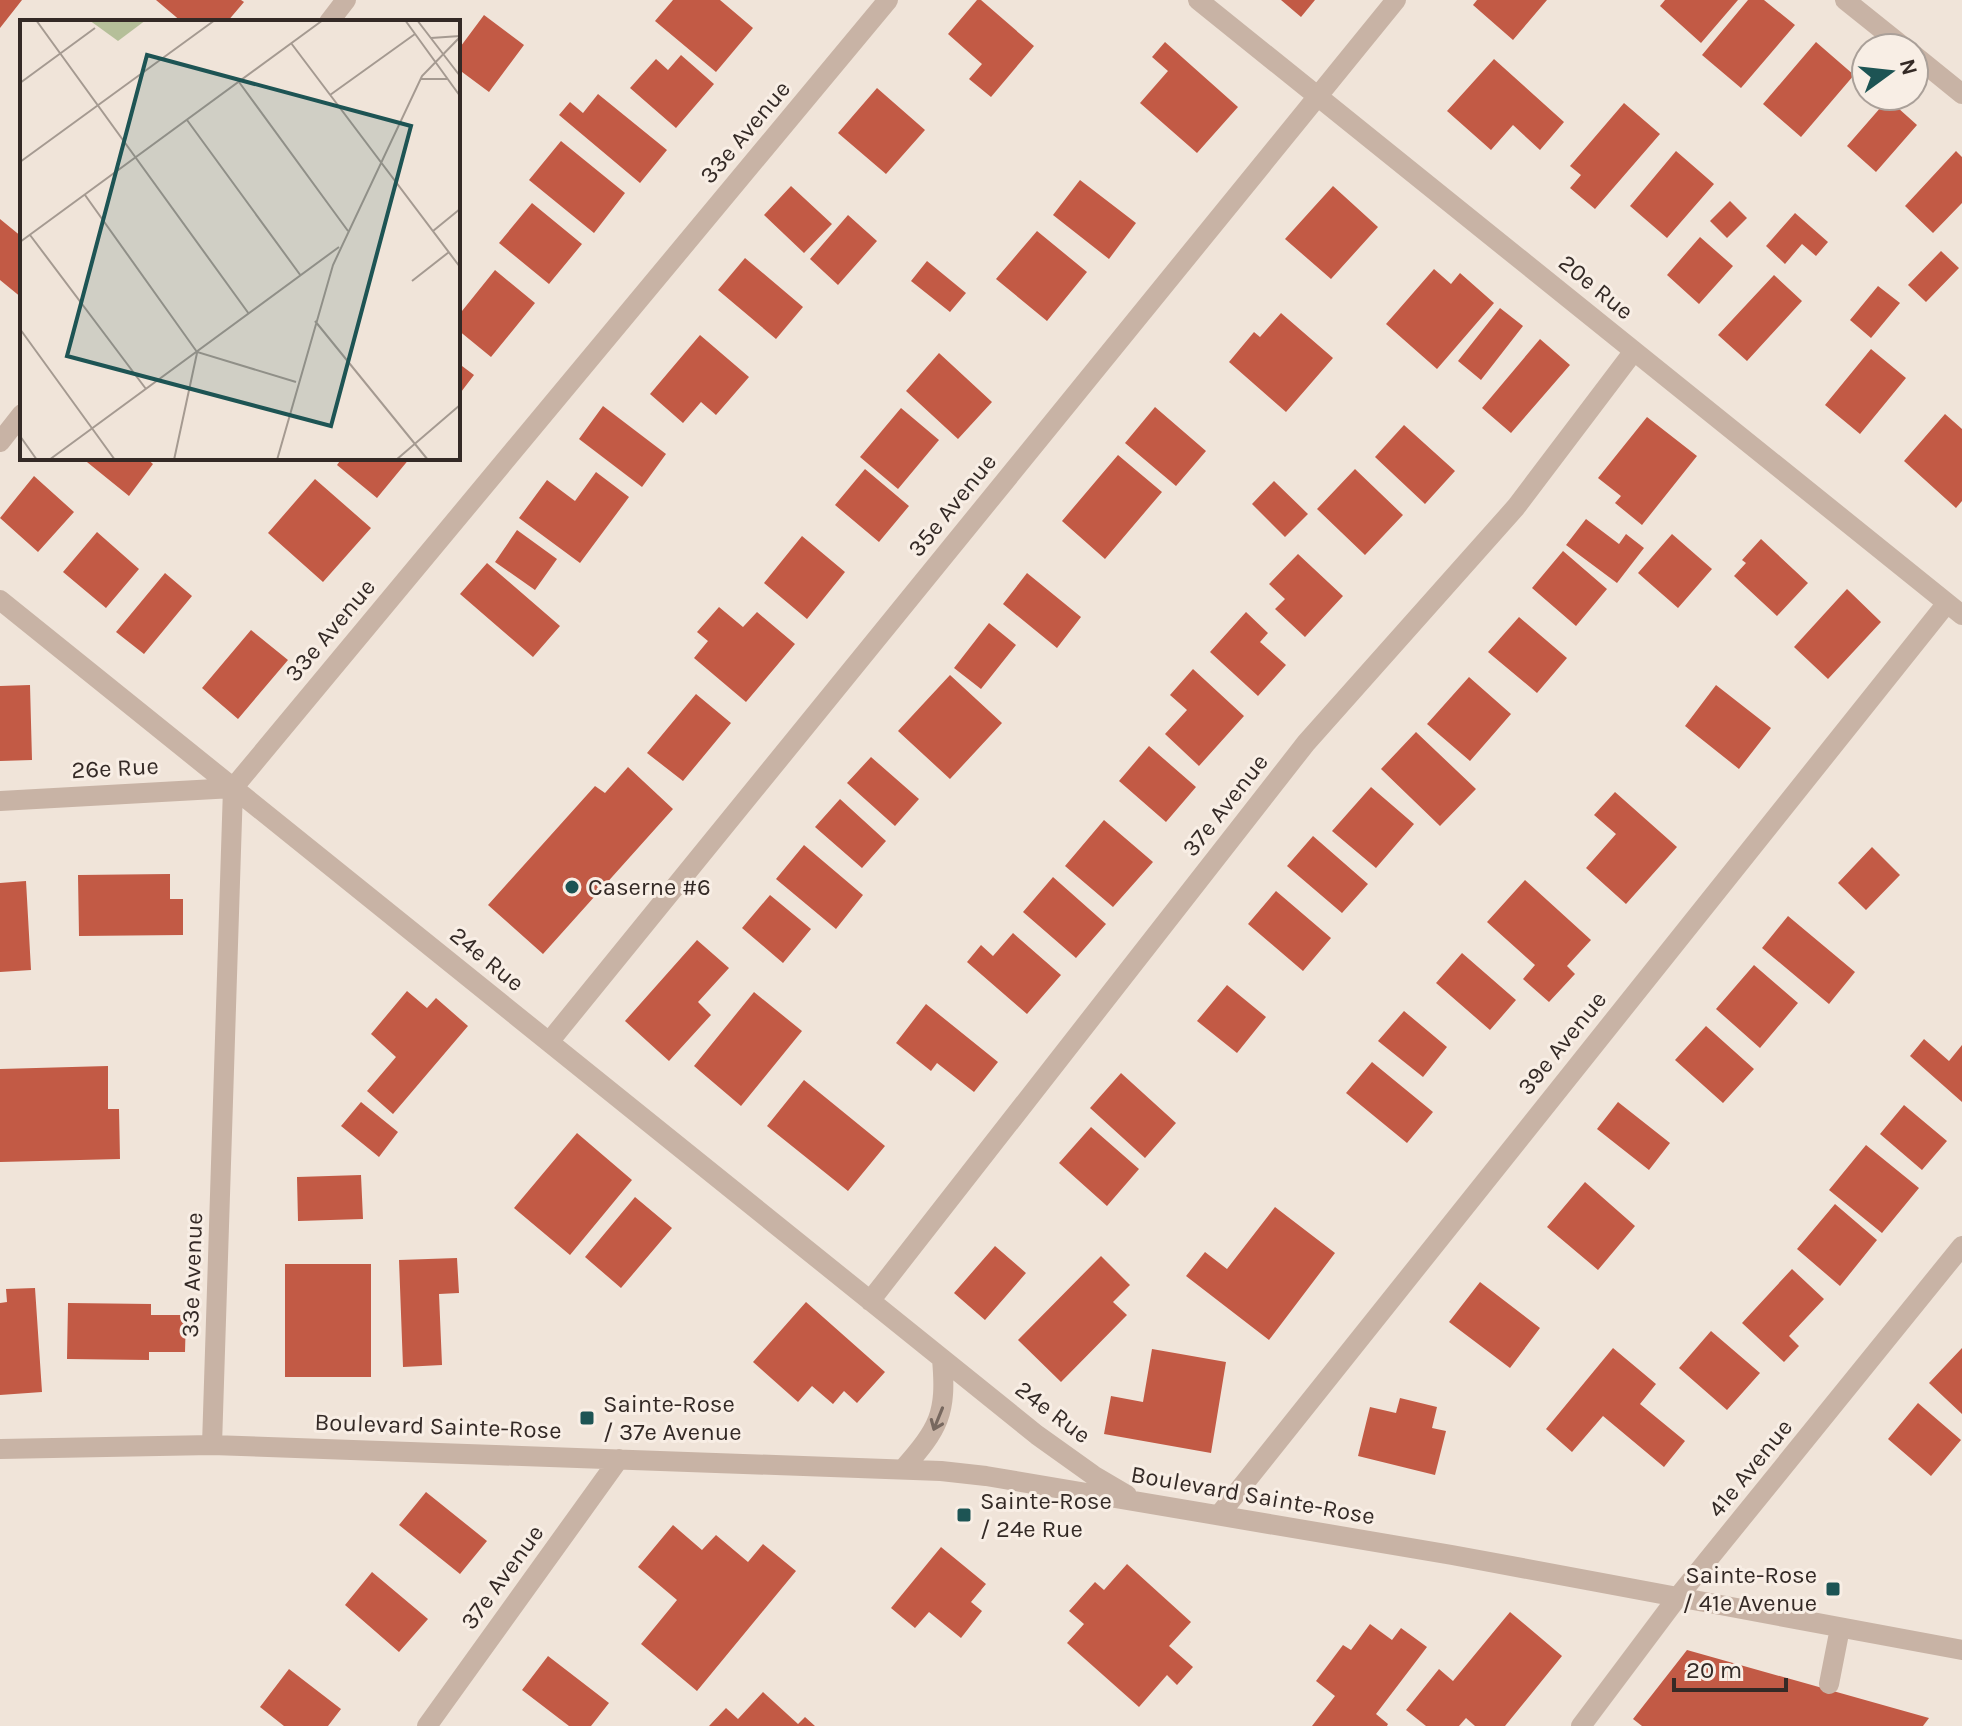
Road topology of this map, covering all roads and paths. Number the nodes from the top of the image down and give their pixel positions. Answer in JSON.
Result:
{"nodes":[{"id":1,"x":346,"y":0,"type":"edge"},
{"id":2,"x":888,"y":0,"type":"edge"},
{"id":3,"x":1198,"y":0,"type":"edge"},
{"id":4,"x":1396,"y":0,"type":"edge"},
{"id":5,"x":1845,"y":0,"type":"edge"},
{"id":6,"x":331,"y":20,"type":"edge"},
{"id":7,"x":1885,"y":32,"type":"edge"},
{"id":8,"x":1930,"y":68,"type":"edge"},
{"id":9,"x":1962,"y":94,"type":"edge"},
{"id":10,"x":1318,"y":96,"type":"junction"},
{"id":11,"x":1634,"y":351,"type":"junction"},
{"id":12,"x":20,"y":417,"type":"edge"},
{"id":13,"x":0,"y":442,"type":"edge"},
{"id":14,"x":0,"y":600,"type":"edge"},
{"id":15,"x":1954,"y":609,"type":"edge"},
{"id":16,"x":233,"y":788,"type":"junction"},
{"id":17,"x":0,"y":801,"type":"edge"},
{"id":18,"x":549,"y":1042,"type":"junction"},
{"id":19,"x":1962,"y":1246,"type":"edge"},
{"id":20,"x":870,"y":1301,"type":"junction"},
{"id":21,"x":942,"y":1359,"type":"junction"},
{"id":22,"x":212,"y":1445,"type":"junction"},
{"id":23,"x":0,"y":1449,"type":"edge"},
{"id":24,"x":619,"y":1459,"type":"junction"},
{"id":25,"x":903,"y":1469,"type":"junction"},
{"id":26,"x":1137,"y":1501,"type":"junction"},
{"id":27,"x":1219,"y":1515,"type":"junction"},
{"id":28,"x":1677,"y":1598,"type":"junction"},
{"id":29,"x":1840,"y":1628,"type":"junction"},
{"id":30,"x":1962,"y":1650,"type":"edge"},
{"id":31,"x":1829,"y":1684,"type":"dead end"},
{"id":32,"x":427,"y":1726,"type":"edge"},
{"id":33,"x":1581,"y":1726,"type":"edge"}],
"edges":[{"from":1,"to":6,"type":"street"},
{"from":2,"to":16,"type":"street","name":"33e Avenue"},
{"from":3,"to":10,"type":"street","name":"20e Rue"},
{"from":4,"to":10,"type":"street","name":"35e Avenue"},
{"from":5,"to":7,"type":"street"},
{"from":8,"to":9,"type":"street"},
{"from":10,"to":11,"type":"street","name":"20e Rue"},
{"from":10,"to":18,"type":"street","name":"35e Avenue"},
{"from":11,"to":15,"type":"street","name":"20e Rue"},
{"from":11,"to":20,"type":"street","name":"37e Avenue"},
{"from":12,"to":13,"type":"street"},
{"from":14,"to":16,"type":"street","name":"24e Rue"},
{"from":15,"to":27,"type":"street","name":"39e Avenue"},
{"from":16,"to":17,"type":"street","name":"26e Rue"},
{"from":16,"to":18,"type":"street","name":"24e Rue"},
{"from":16,"to":22,"type":"street","name":"33e Avenue"},
{"from":18,"to":20,"type":"street","name":"24e Rue"},
{"from":19,"to":28,"type":"street","name":"41e Avenue"},
{"from":20,"to":21,"type":"street","name":"24e Rue"},
{"from":21,"to":25,"type":"street","one_way":true},
{"from":21,"to":26,"type":"street","name":"24e Rue"},
{"from":22,"to":23,"type":"street","name":"Boulevard Sainte-Rose"},
{"from":22,"to":24,"type":"street","name":"Boulevard Sainte-Rose"},
{"from":24,"to":25,"type":"street","name":"Boulevard Sainte-Rose"},
{"from":24,"to":32,"type":"street","name":"37e Avenue"},
{"from":25,"to":26,"type":"street","name":"Boulevard Sainte-Rose"},
{"from":26,"to":27,"type":"street","name":"Boulevard Sainte-Rose"},
{"from":27,"to":28,"type":"street","name":"Boulevard Sainte-Rose"},
{"from":28,"to":29,"type":"street","name":"Boulevard Sainte-Rose"},
{"from":28,"to":33,"type":"street","name":"41e Avenue"},
{"from":29,"to":30,"type":"street","name":"Boulevard Sainte-Rose"},
{"from":29,"to":31,"type":"street"}]}
